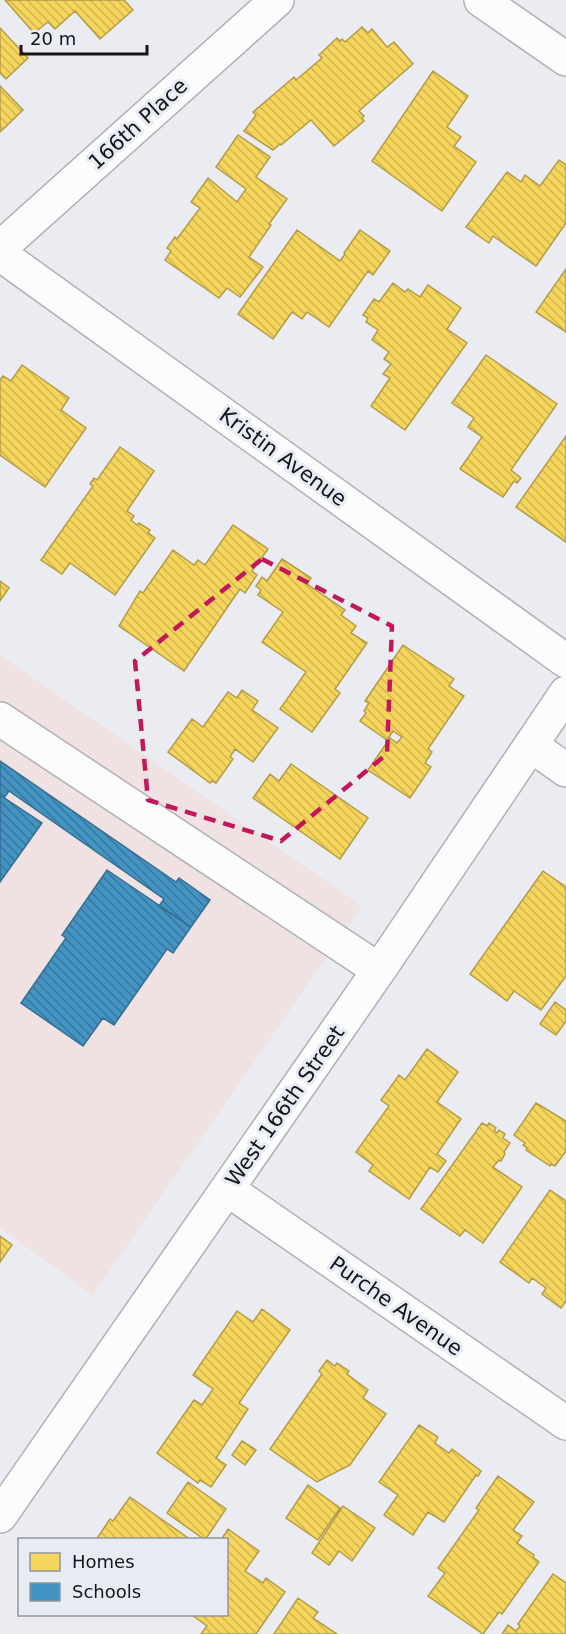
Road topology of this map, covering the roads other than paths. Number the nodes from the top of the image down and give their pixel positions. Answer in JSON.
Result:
{"nodes":[{"id":1,"x":276,"y":0,"type":"edge"},
{"id":2,"x":481,"y":0,"type":"edge"},
{"id":3,"x":566,"y":59,"type":"edge"},
{"id":4,"x":0,"y":248,"type":"edge"},
{"id":5,"x":0,"y":254,"type":"edge"},
{"id":6,"x":566,"y":661,"type":"edge"},
{"id":7,"x":566,"y":693,"type":"edge"},
{"id":8,"x":0,"y":719,"type":"edge"},
{"id":9,"x":532,"y":746,"type":"junction"},
{"id":10,"x":566,"y":770,"type":"edge"},
{"id":11,"x":379,"y":970,"type":"junction"},
{"id":12,"x":227,"y":1189,"type":"junction"},
{"id":13,"x":566,"y":1423,"type":"edge"},
{"id":14,"x":0,"y":1516,"type":"edge"}],
"edges":[{"from":1,"to":4,"type":"street","name":"166th Place"},
{"from":2,"to":3,"type":"street"},
{"from":5,"to":6,"type":"street","name":"Kristin Avenue"},
{"from":7,"to":9,"type":"street","name":"West 166th Street"},
{"from":8,"to":11,"type":"street"},
{"from":9,"to":10,"type":"street"},
{"from":9,"to":11,"type":"street","name":"West 166th Street"},
{"from":11,"to":12,"type":"street","name":"West 166th Street"},
{"from":12,"to":13,"type":"street","name":"Purche Avenue"},
{"from":12,"to":14,"type":"street","name":"West 166th Street"}]}
